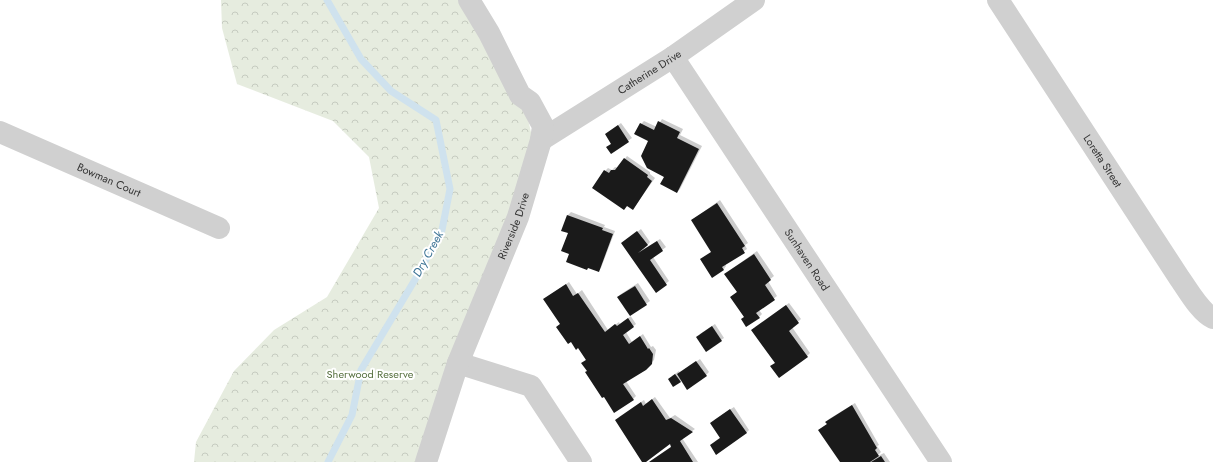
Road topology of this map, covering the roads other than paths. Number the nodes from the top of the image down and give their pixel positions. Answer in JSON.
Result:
{"nodes":[{"id":1,"x":469,"y":0,"type":"edge"},
{"id":2,"x":754,"y":0,"type":"edge"},
{"id":3,"x":998,"y":0,"type":"edge"},
{"id":4,"x":673,"y":57,"type":"junction"},
{"id":5,"x":0,"y":132,"type":"edge"},
{"id":6,"x":541,"y":140,"type":"junction"},
{"id":7,"x":219,"y":228,"type":"dead end"},
{"id":8,"x":1213,"y":318,"type":"edge"},
{"id":9,"x":458,"y":363,"type":"junction"},
{"id":10,"x":426,"y":462,"type":"edge"},
{"id":11,"x":581,"y":462,"type":"edge"},
{"id":12,"x":941,"y":462,"type":"edge"}],
"edges":[{"from":1,"to":6,"type":"street","name":"Riverside Drive"},
{"from":2,"to":4,"type":"street","name":"Catherine Drive"},
{"from":3,"to":8,"type":"street","name":"Loretta Street"},
{"from":4,"to":6,"type":"street","name":"Catherine Drive"},
{"from":4,"to":12,"type":"street","name":"Sunhaven Road"},
{"from":5,"to":7,"type":"street","name":"Bowman Court"},
{"from":6,"to":9,"type":"street","name":"Riverside Drive"},
{"from":9,"to":10,"type":"street","name":"Riverside Drive"},
{"from":9,"to":11,"type":"street"}]}
